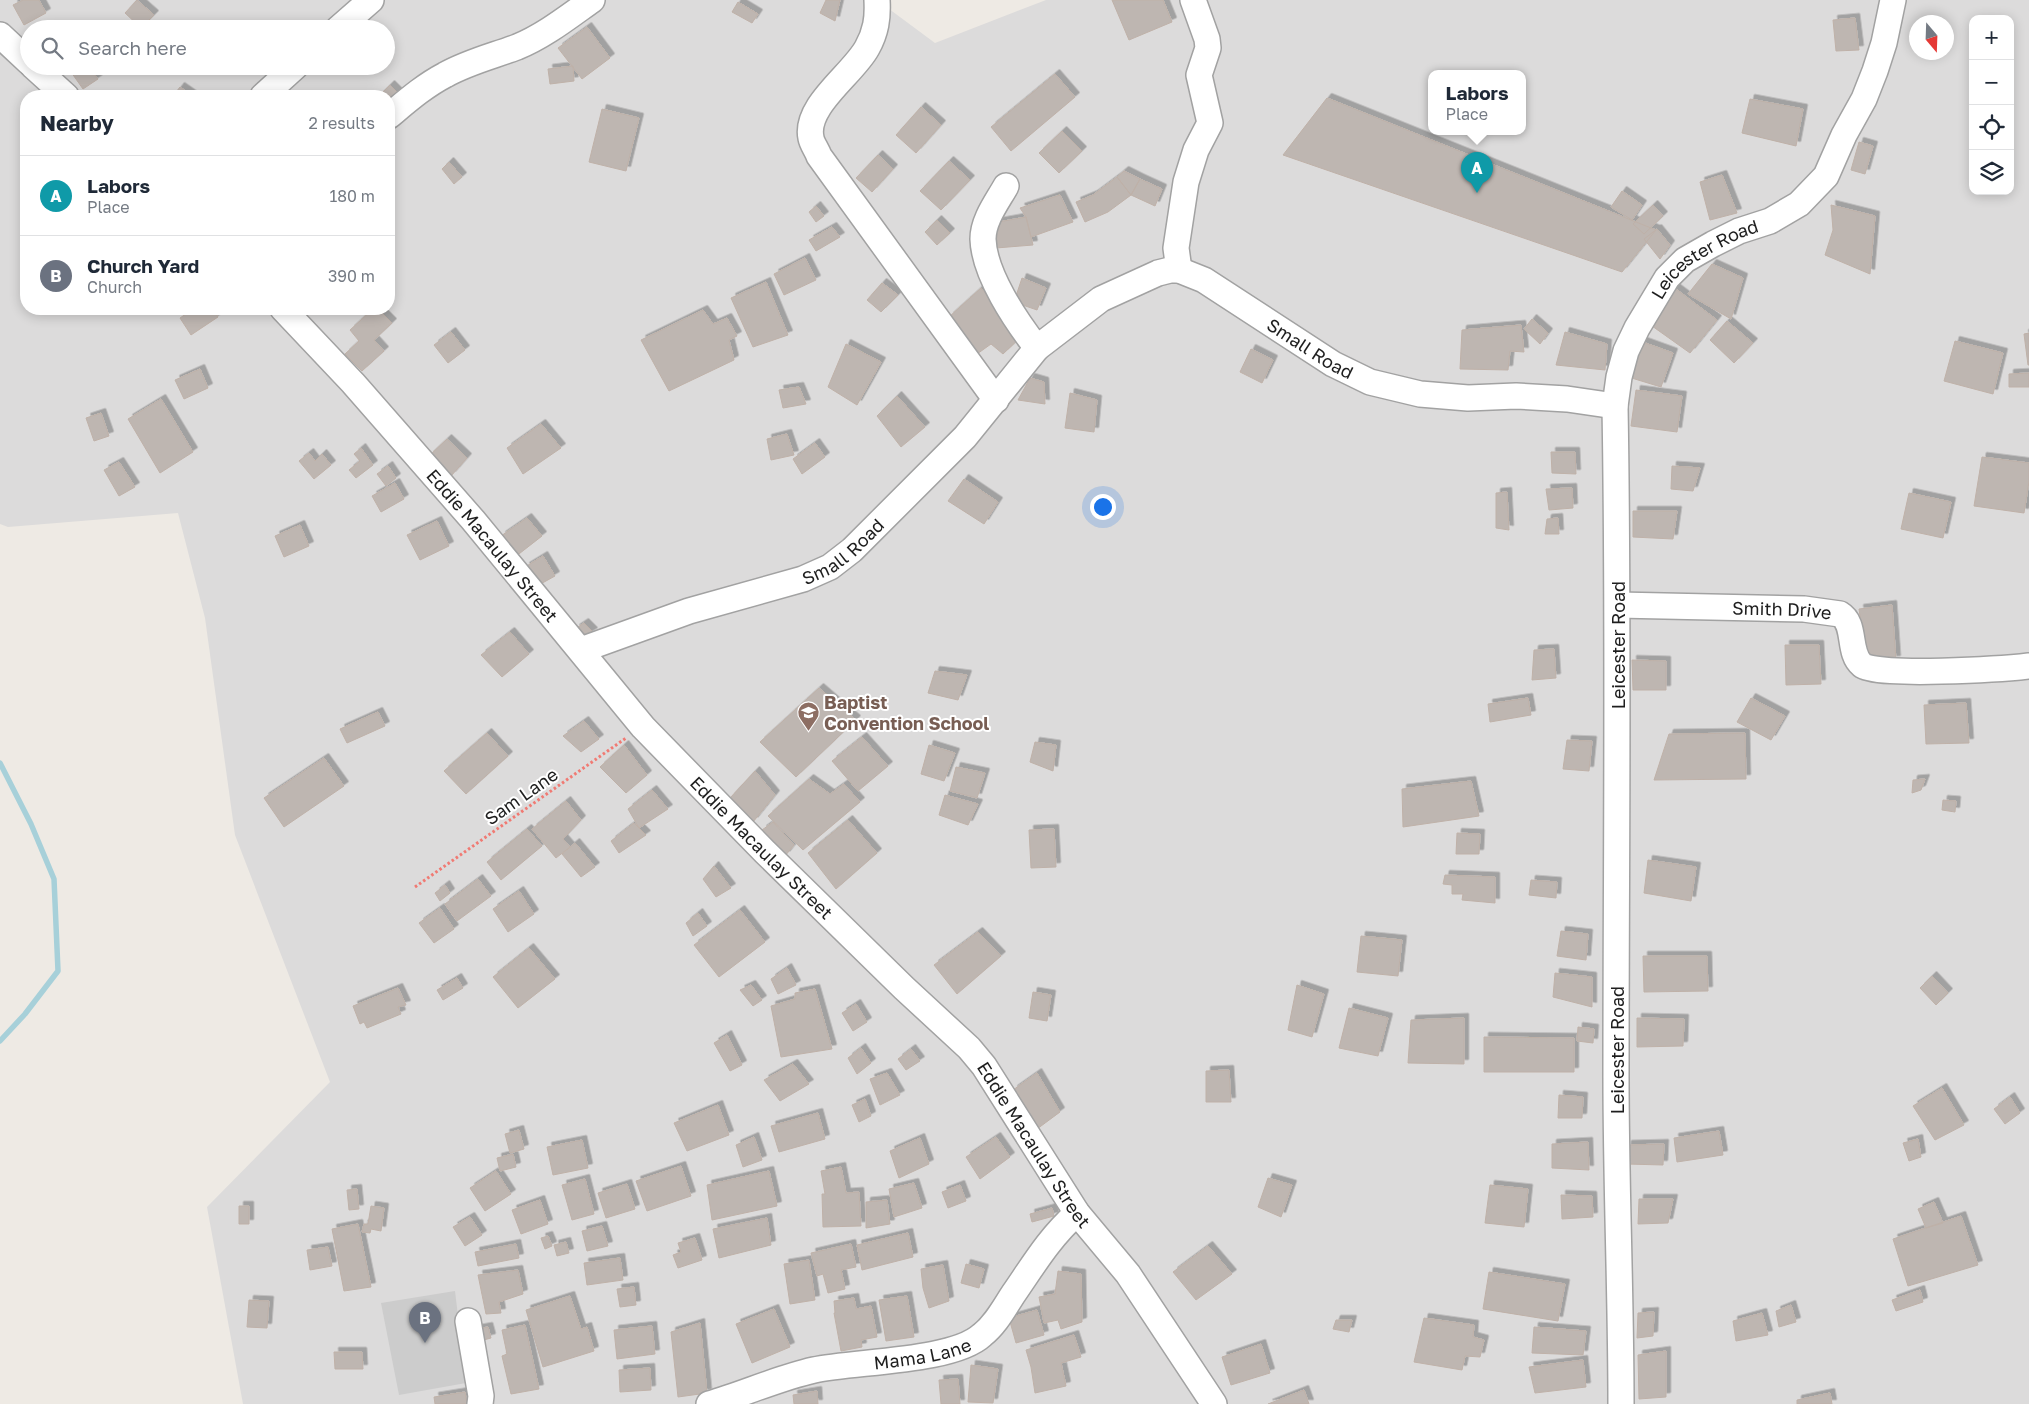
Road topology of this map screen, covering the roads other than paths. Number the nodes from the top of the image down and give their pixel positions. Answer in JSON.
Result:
{"nodes":[{"id":1,"x":371,"y":0,"type":"edge"},
{"id":2,"x":592,"y":0,"type":"edge"},
{"id":3,"x":877,"y":0,"type":"edge"},
{"id":4,"x":1193,"y":0,"type":"edge"},
{"id":5,"x":1893,"y":0,"type":"edge"},
{"id":6,"x":348,"y":20,"type":"edge"},
{"id":7,"x":0,"y":35,"type":"edge"},
{"id":8,"x":20,"y":54,"type":"edge"},
{"id":9,"x":43,"y":75,"type":"edge"},
{"id":10,"x":286,"y":75,"type":"edge"},
{"id":11,"x":59,"y":90,"type":"edge"},
{"id":12,"x":270,"y":90,"type":"edge"},
{"id":13,"x":395,"y":111,"type":"edge"},
{"id":14,"x":1006,"y":186,"type":"dead end"},
{"id":15,"x":1179,"y":270,"type":"junction"},
{"id":16,"x":289,"y":315,"type":"edge"},
{"id":17,"x":1037,"y":348,"type":"junction"},
{"id":18,"x":996,"y":400,"type":"junction"},
{"id":19,"x":1615,"y":406,"type":"junction"},
{"id":20,"x":1618,"y":605,"type":"junction"},
{"id":21,"x":581,"y":650,"type":"junction"},
{"id":22,"x":2029,"y":666,"type":"edge"},
{"id":23,"x":1077,"y":1213,"type":"junction"},
{"id":24,"x":468,"y":1321,"type":"dead end"},
{"id":25,"x":744,"y":1399,"type":"edge"},
{"id":26,"x":480,"y":1404,"type":"edge"},
{"id":27,"x":709,"y":1404,"type":"edge"},
{"id":28,"x":1214,"y":1404,"type":"edge"},
{"id":29,"x":1621,"y":1404,"type":"edge"}],
"edges":[{"from":1,"to":6,"type":"street"},
{"from":2,"to":13,"type":"street"},
{"from":3,"to":18,"type":"street"},
{"from":4,"to":15,"type":"street"},
{"from":5,"to":19,"type":"street","name":"Leicester Road"},
{"from":7,"to":8,"type":"street"},
{"from":9,"to":11,"type":"street"},
{"from":10,"to":12,"type":"street"},
{"from":14,"to":17,"type":"street"},
{"from":15,"to":17,"type":"street","name":"Small Road"},
{"from":15,"to":19,"type":"street","name":"Small Road"},
{"from":16,"to":21,"type":"street","name":"Eddie Macaulay Street"},
{"from":17,"to":18,"type":"street","name":"Small Road"},
{"from":18,"to":21,"type":"street","name":"Small Road"},
{"from":19,"to":20,"type":"street","name":"Leicester Road"},
{"from":20,"to":22,"type":"street","name":"Smith Drive"},
{"from":20,"to":29,"type":"street","name":"Leicester Road"},
{"from":21,"to":23,"type":"street","name":"Eddie Macaulay Street"},
{"from":23,"to":25,"type":"street","name":"Mama Lane"},
{"from":23,"to":28,"type":"street","name":"Eddie Macaulay Street"},
{"from":24,"to":26,"type":"street"},
{"from":25,"to":27,"type":"street","name":"Mama Lane"}]}
